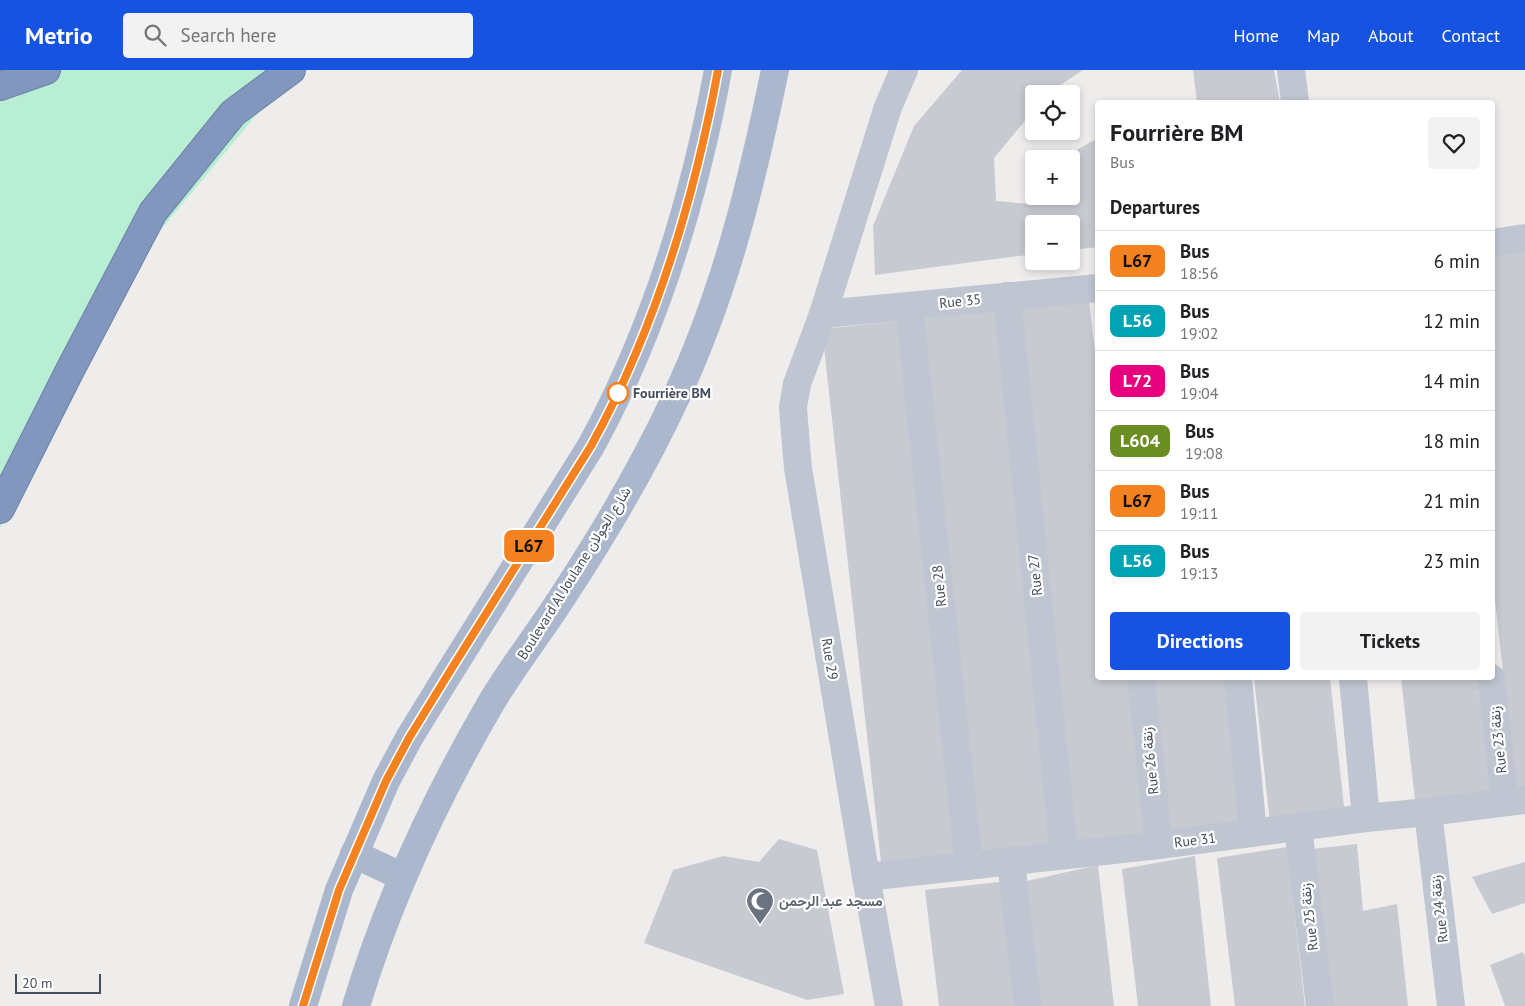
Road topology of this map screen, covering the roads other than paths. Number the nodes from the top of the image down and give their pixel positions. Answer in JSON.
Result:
{"nodes":[{"id":1,"x":46,"y":70,"type":"edge"},
{"id":2,"x":291,"y":70,"type":"edge"},
{"id":3,"x":718,"y":70,"type":"edge"},
{"id":4,"x":775,"y":70,"type":"edge"},
{"id":5,"x":904,"y":70,"type":"edge"},
{"id":6,"x":1291,"y":70,"type":"edge"},
{"id":7,"x":0,"y":86,"type":"edge"},
{"id":8,"x":1295,"y":100,"type":"edge"},
{"id":9,"x":1525,"y":238,"type":"edge"},
{"id":10,"x":1495,"y":242,"type":"edge"},
{"id":11,"x":1095,"y":288,"type":"edge"},
{"id":12,"x":1007,"y":296,"type":"junction"},
{"id":13,"x":908,"y":306,"type":"junction"},
{"id":14,"x":823,"y":314,"type":"junction"},
{"id":15,"x":69,"y":372,"type":"junction"},
{"id":16,"x":0,"y":476,"type":"edge"},
{"id":17,"x":0,"y":509,"type":"edge"},
{"id":18,"x":1141,"y":680,"type":"edge"},
{"id":19,"x":1238,"y":680,"type":"edge"},
{"id":20,"x":1352,"y":680,"type":"edge"},
{"id":21,"x":1491,"y":680,"type":"edge"},
{"id":22,"x":1515,"y":801,"type":"edge"},
{"id":23,"x":1428,"y":812,"type":"junction"},
{"id":24,"x":1366,"y":818,"type":"junction"},
{"id":25,"x":1298,"y":827,"type":"junction"},
{"id":26,"x":1253,"y":832,"type":"junction"},
{"id":27,"x":1159,"y":844,"type":"junction"},
{"id":28,"x":354,"y":854,"type":"junction"},
{"id":29,"x":1064,"y":854,"type":"junction"},
{"id":30,"x":1011,"y":862,"type":"junction"},
{"id":31,"x":969,"y":866,"type":"junction"},
{"id":32,"x":403,"y":877,"type":"junction"},
{"id":33,"x":866,"y":877,"type":"junction"},
{"id":34,"x":303,"y":1006,"type":"edge"},
{"id":35,"x":356,"y":1006,"type":"edge"},
{"id":36,"x":888,"y":1006,"type":"edge"},
{"id":37,"x":1028,"y":1006,"type":"edge"},
{"id":38,"x":1320,"y":1006,"type":"edge"},
{"id":39,"x":1451,"y":1006,"type":"edge"}],
"edges":[{"from":1,"to":7,"type":"highway"},
{"from":2,"to":15,"type":"highway"},
{"from":3,"to":28,"type":"main road"},
{"from":4,"to":32,"type":"main road","name":"Boulevard Al Joulane شارع الجولان"},
{"from":5,"to":14,"type":"street","name":"Rue 29"},
{"from":6,"to":8,"type":"street"},
{"from":9,"to":10,"type":"street"},
{"from":11,"to":12,"type":"street","name":"Rue 35"},
{"from":12,"to":13,"type":"street","name":"Rue 35"},
{"from":12,"to":29,"type":"street","name":"Rue 27"},
{"from":13,"to":14,"type":"street","name":"Rue 35"},
{"from":13,"to":31,"type":"street","name":"Rue 28"},
{"from":14,"to":33,"type":"street","name":"Rue 29"},
{"from":15,"to":16,"type":"highway"},
{"from":15,"to":17,"type":"highway"},
{"from":18,"to":27,"type":"street","name":"Rue 26 زنقة"},
{"from":19,"to":26,"type":"street"},
{"from":20,"to":24,"type":"street"},
{"from":21,"to":22,"type":"street","name":"Rue 23 زنقة"},
{"from":22,"to":23,"type":"street","name":"Rue 31"},
{"from":23,"to":24,"type":"street","name":"Rue 31"},
{"from":23,"to":39,"type":"street","name":"Rue 24 زنقة"},
{"from":24,"to":25,"type":"street","name":"Rue 31"},
{"from":25,"to":26,"type":"street","name":"Rue 31"},
{"from":25,"to":38,"type":"street","name":"Rue 25 زنقة"},
{"from":26,"to":27,"type":"street","name":"Rue 31"},
{"from":27,"to":29,"type":"street","name":"Rue 31"},
{"from":28,"to":32,"type":"main road"},
{"from":28,"to":34,"type":"main road"},
{"from":29,"to":30,"type":"street","name":"Rue 31"},
{"from":30,"to":31,"type":"street","name":"Rue 31"},
{"from":30,"to":37,"type":"street"},
{"from":31,"to":33,"type":"street","name":"Rue 31"},
{"from":32,"to":35,"type":"main road","name":"Boulevard Al Joulane شارع الجولان"},
{"from":33,"to":36,"type":"street","name":"Rue 29"}]}
